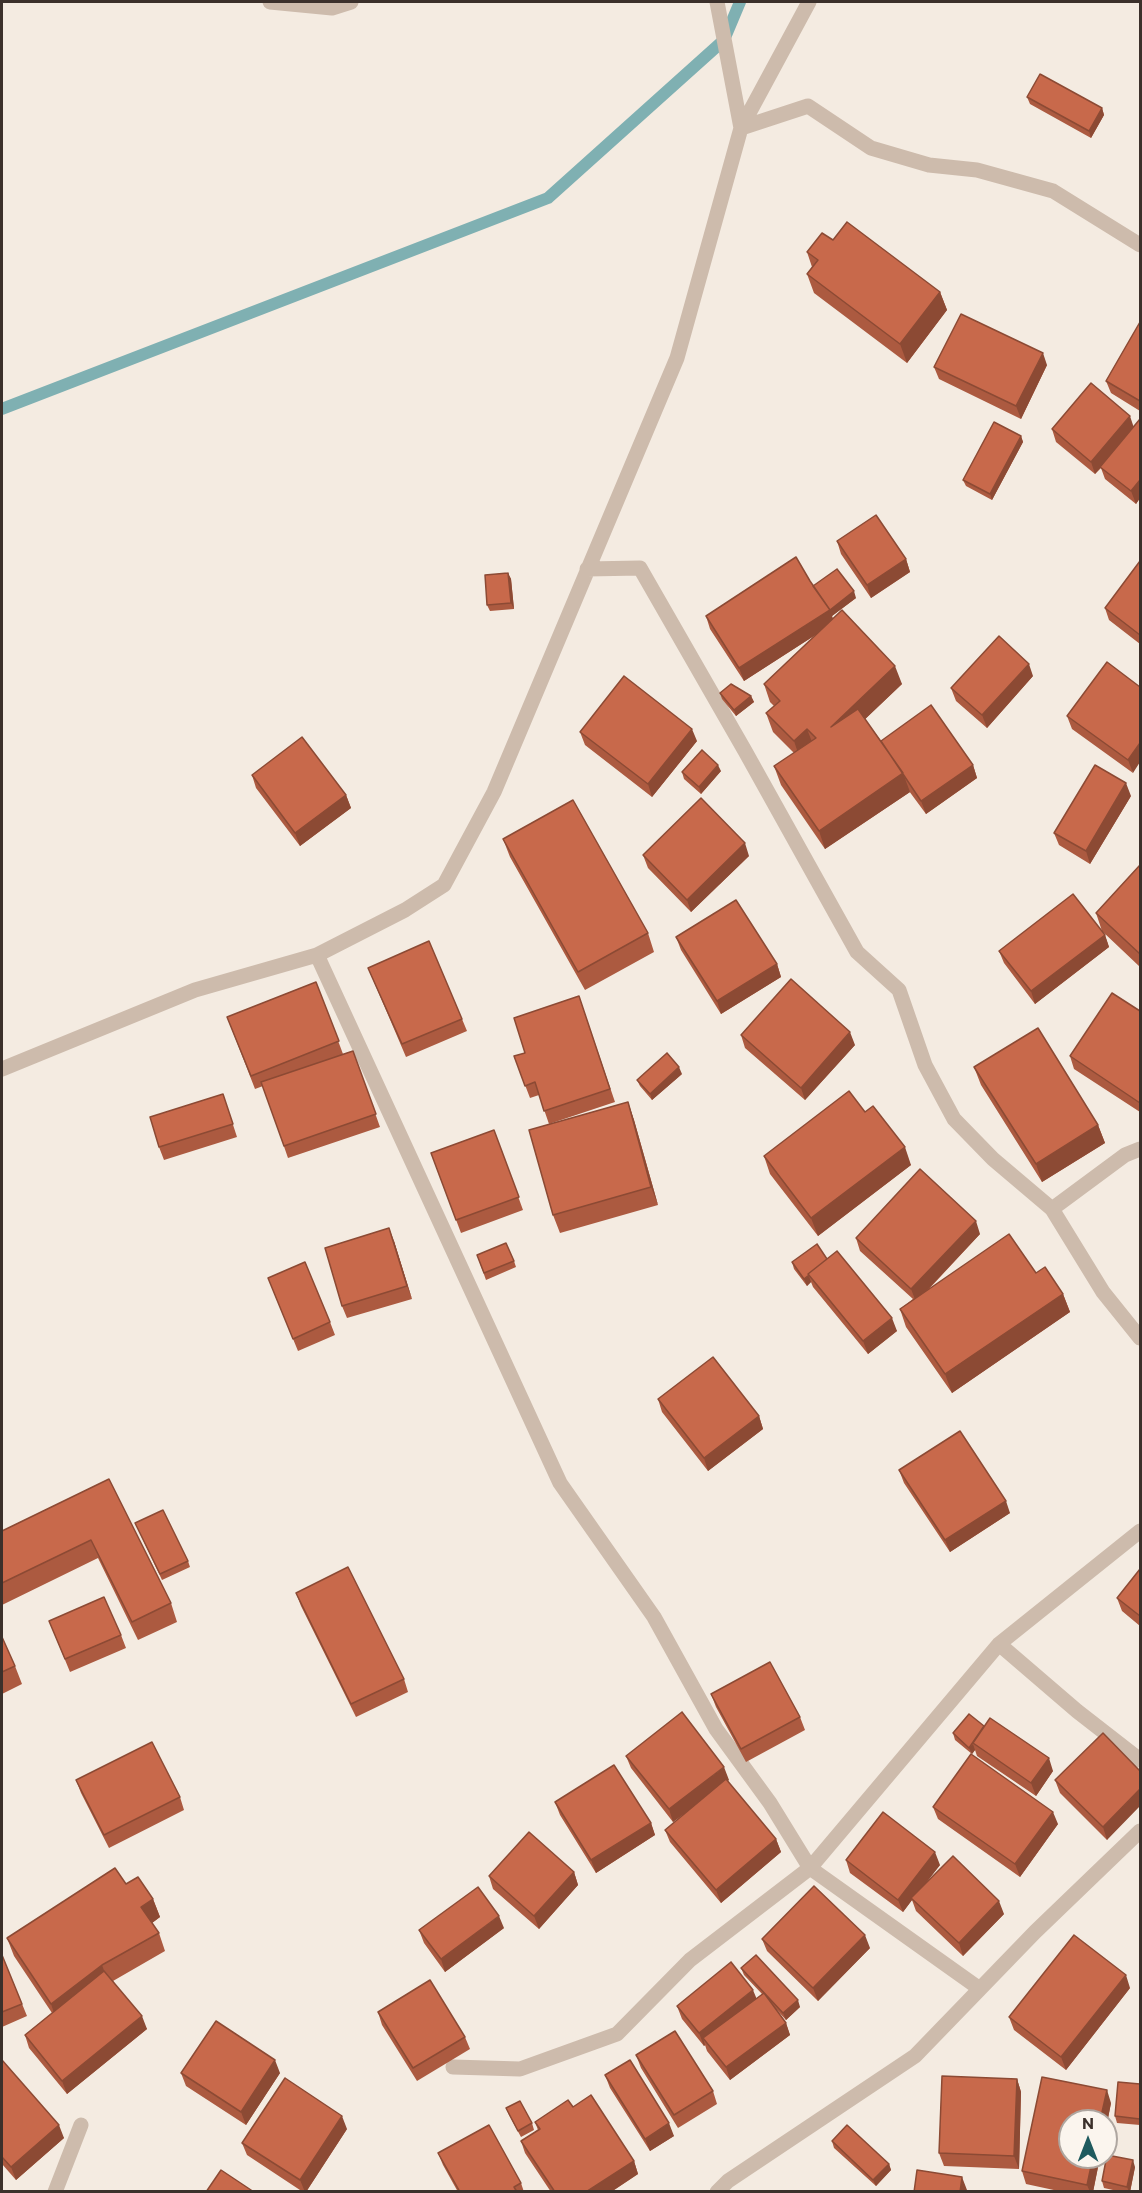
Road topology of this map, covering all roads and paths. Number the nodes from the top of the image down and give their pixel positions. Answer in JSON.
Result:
{"nodes":[{"id":1,"x":270,"y":2,"type":"edge"},
{"id":2,"x":351,"y":2,"type":"edge"},
{"id":3,"x":717,"y":2,"type":"edge"},
{"id":4,"x":809,"y":2,"type":"edge"},
{"id":5,"x":741,"y":128,"type":"junction"},
{"id":6,"x":1140,"y":244,"type":"edge"},
{"id":7,"x":587,"y":569,"type":"junction"},
{"id":8,"x":317,"y":955,"type":"junction"},
{"id":9,"x":2,"y":1069,"type":"edge"},
{"id":10,"x":1140,"y":1149,"type":"edge"},
{"id":11,"x":1052,"y":1209,"type":"junction"},
{"id":12,"x":1140,"y":1338,"type":"edge"},
{"id":13,"x":1140,"y":1531,"type":"edge"},
{"id":14,"x":999,"y":1644,"type":"junction"},
{"id":15,"x":1140,"y":1760,"type":"edge"},
{"id":16,"x":1140,"y":1831,"type":"edge"},
{"id":17,"x":810,"y":1868,"type":"junction"},
{"id":18,"x":980,"y":1989,"type":"junction"},
{"id":19,"x":453,"y":2067,"type":"edge"},
{"id":20,"x":81,"y":2126,"type":"dead end"},
{"id":21,"x":55,"y":2192,"type":"edge"},
{"id":22,"x":717,"y":2192,"type":"edge"}],
"edges":[{"from":1,"to":2,"type":"street"},
{"from":3,"to":5,"type":"street"},
{"from":4,"to":5,"type":"street"},
{"from":5,"to":6,"type":"street"},
{"from":5,"to":7,"type":"street"},
{"from":7,"to":8,"type":"street"},
{"from":7,"to":11,"type":"street"},
{"from":8,"to":9,"type":"street"},
{"from":8,"to":17,"type":"street"},
{"from":10,"to":11,"type":"street"},
{"from":11,"to":12,"type":"street"},
{"from":13,"to":14,"type":"street"},
{"from":14,"to":15,"type":"street"},
{"from":14,"to":17,"type":"street"},
{"from":16,"to":18,"type":"street"},
{"from":17,"to":18,"type":"street"},
{"from":17,"to":19,"type":"street"},
{"from":18,"to":22,"type":"street"},
{"from":20,"to":21,"type":"street"}]}
